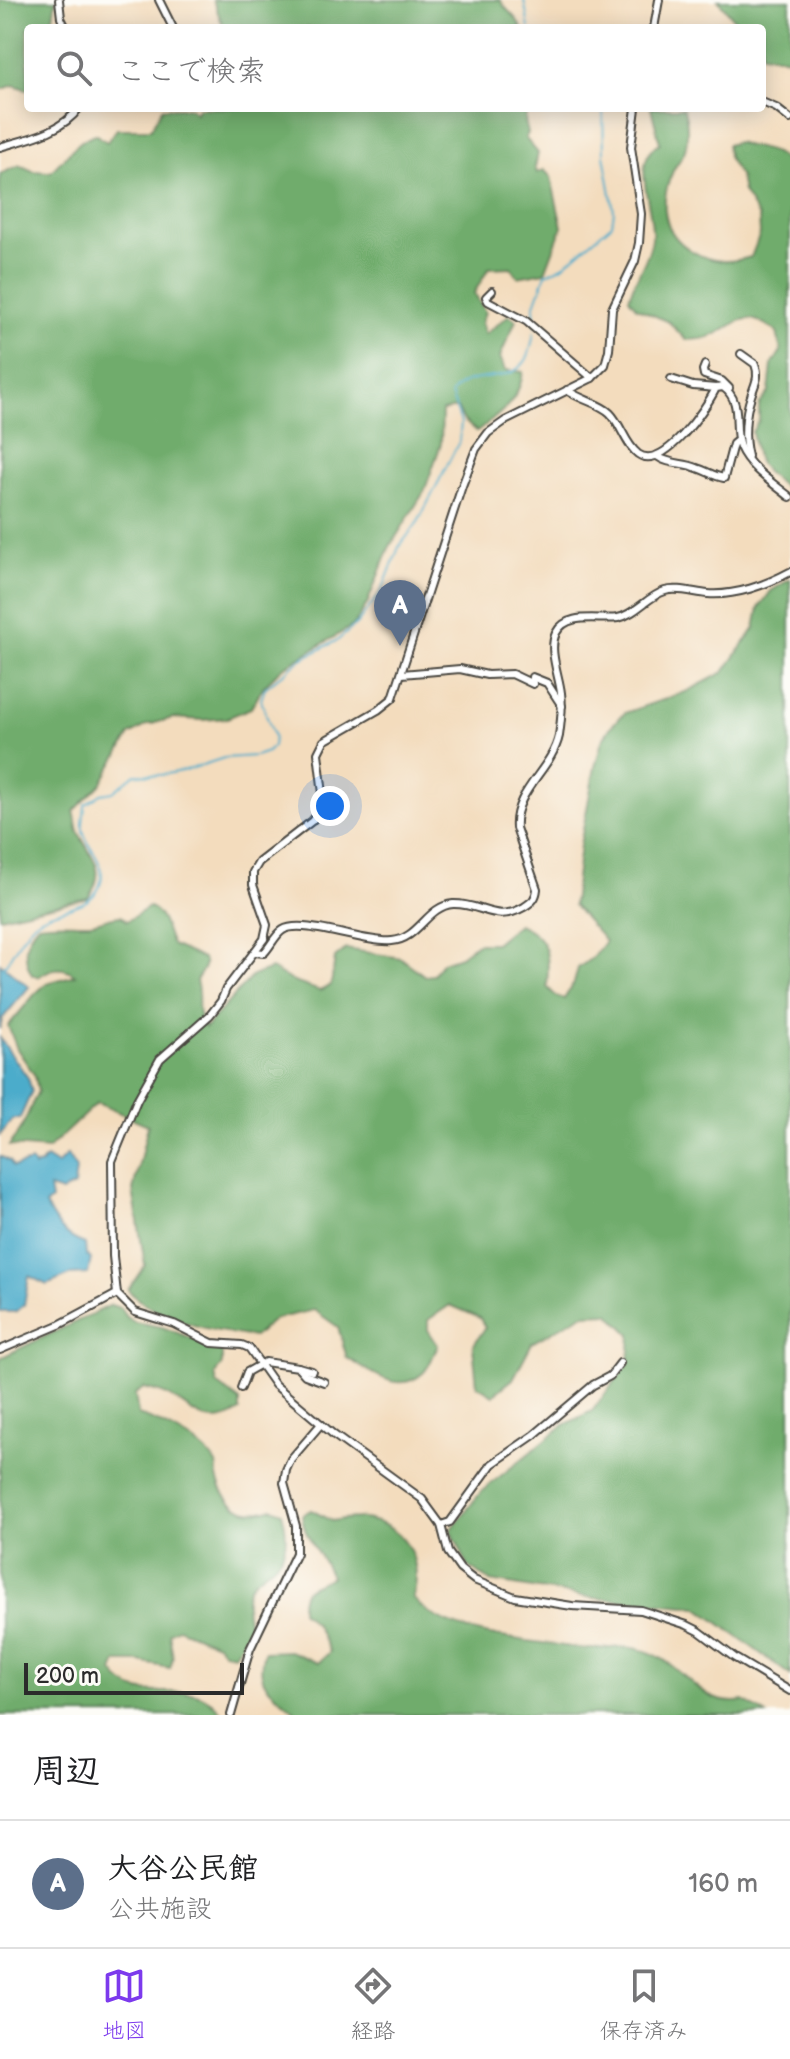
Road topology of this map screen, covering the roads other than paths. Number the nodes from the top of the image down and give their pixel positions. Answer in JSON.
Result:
{"nodes":[{"id":1,"x":59,"y":0,"type":"edge"},
{"id":2,"x":159,"y":0,"type":"edge"},
{"id":3,"x":659,"y":0,"type":"edge"},
{"id":4,"x":64,"y":24,"type":"edge"},
{"id":5,"x":171,"y":24,"type":"edge"},
{"id":6,"x":655,"y":24,"type":"edge"},
{"id":7,"x":766,"y":104,"type":"edge"},
{"id":8,"x":75,"y":112,"type":"edge"},
{"id":9,"x":635,"y":112,"type":"edge"},
{"id":10,"x":790,"y":119,"type":"edge"},
{"id":11,"x":0,"y":147,"type":"edge"},
{"id":12,"x":492,"y":291,"type":"dead end"},
{"id":13,"x":741,"y":354,"type":"dead end"},
{"id":14,"x":705,"y":365,"type":"dead end"},
{"id":15,"x":592,"y":378,"type":"junction"},
{"id":16,"x":671,"y":379,"type":"dead end"},
{"id":17,"x":716,"y":388,"type":"junction"},
{"id":18,"x":567,"y":390,"type":"junction"},
{"id":19,"x":732,"y":395,"type":"junction"},
{"id":20,"x":738,"y":440,"type":"junction"},
{"id":21,"x":657,"y":456,"type":"junction"},
{"id":22,"x":750,"y":461,"type":"junction"},
{"id":23,"x":790,"y":497,"type":"edge"},
{"id":24,"x":790,"y":572,"type":"edge"},
{"id":25,"x":402,"y":674,"type":"junction"},
{"id":26,"x":562,"y":706,"type":"junction"},
{"id":27,"x":255,"y":952,"type":"junction"},
{"id":28,"x":117,"y":1294,"type":"junction"},
{"id":29,"x":0,"y":1350,"type":"edge"},
{"id":30,"x":620,"y":1363,"type":"dead end"},
{"id":31,"x":260,"y":1364,"type":"junction"},
{"id":32,"x":298,"y":1367,"type":"junction"},
{"id":33,"x":312,"y":1371,"type":"dead end"},
{"id":34,"x":324,"y":1382,"type":"dead end"},
{"id":35,"x":241,"y":1388,"type":"dead end"},
{"id":36,"x":321,"y":1424,"type":"junction"},
{"id":37,"x":441,"y":1525,"type":"junction"},
{"id":38,"x":790,"y":1691,"type":"edge"},
{"id":39,"x":231,"y":1715,"type":"edge"}],
"edges":[{"from":1,"to":4,"type":"street"},
{"from":2,"to":5,"type":"street"},
{"from":3,"to":6,"type":"street"},
{"from":7,"to":10,"type":"street"},
{"from":8,"to":11,"type":"street"},
{"from":9,"to":15,"type":"street"},
{"from":12,"to":15,"type":"street"},
{"from":13,"to":22,"type":"street"},
{"from":14,"to":19,"type":"street"},
{"from":15,"to":18,"type":"street"},
{"from":16,"to":17,"type":"street"},
{"from":17,"to":19,"type":"street"},
{"from":17,"to":21,"type":"street"},
{"from":18,"to":21,"type":"street"},
{"from":18,"to":25,"type":"street"},
{"from":19,"to":20,"type":"street"},
{"from":20,"to":21,"type":"street"},
{"from":20,"to":22,"type":"street"},
{"from":22,"to":23,"type":"street"},
{"from":24,"to":26,"type":"street"},
{"from":25,"to":26,"type":"street"},
{"from":25,"to":27,"type":"street"},
{"from":26,"to":27,"type":"street"},
{"from":27,"to":28,"type":"street"},
{"from":28,"to":29,"type":"street"},
{"from":28,"to":31,"type":"street"},
{"from":30,"to":37,"type":"street"},
{"from":31,"to":32,"type":"street"},
{"from":31,"to":35,"type":"street"},
{"from":31,"to":36,"type":"street"},
{"from":32,"to":33,"type":"street"},
{"from":32,"to":34,"type":"street"},
{"from":36,"to":37,"type":"street"},
{"from":36,"to":39,"type":"street"},
{"from":37,"to":38,"type":"street"}]}
